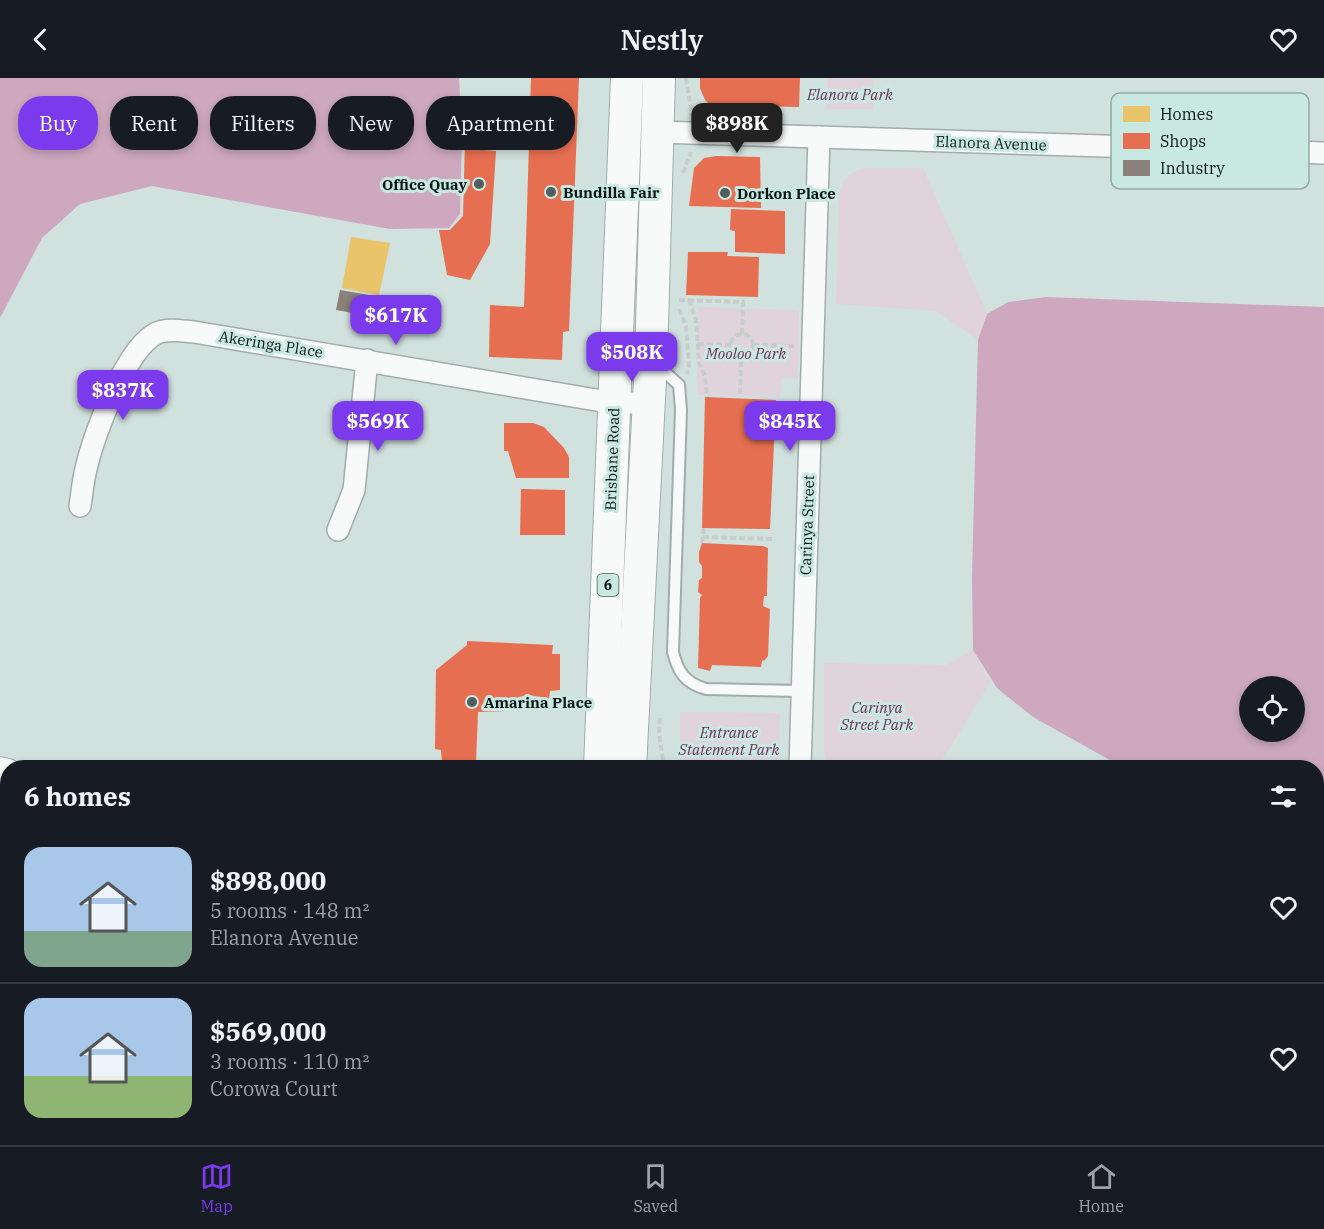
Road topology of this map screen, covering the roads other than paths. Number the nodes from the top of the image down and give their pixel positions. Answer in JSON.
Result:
{"nodes":[{"id":1,"x":627,"y":78,"type":"edge"},
{"id":2,"x":659,"y":78,"type":"edge"},
{"id":3,"x":657,"y":132,"type":"junction"},
{"id":4,"x":819,"y":137,"type":"junction"},
{"id":5,"x":1111,"y":146,"type":"edge"},
{"id":6,"x":1309,"y":153,"type":"edge"},
{"id":7,"x":1324,"y":153,"type":"edge"},
{"id":8,"x":367,"y":360,"type":"junction"},
{"id":9,"x":651,"y":360,"type":"junction"},
{"id":10,"x":614,"y":403,"type":"junction"},
{"id":11,"x":648,"y":403,"type":"junction"},
{"id":12,"x":80,"y":506,"type":"dead end"},
{"id":13,"x":338,"y":530,"type":"dead end"},
{"id":14,"x":802,"y":691,"type":"junction"},
{"id":15,"x":600,"y":760,"type":"edge"},
{"id":16,"x":630,"y":760,"type":"edge"},
{"id":17,"x":800,"y":760,"type":"edge"}],
"edges":[{"from":1,"to":10,"type":"main road","name":"Brisbane Road","number":"6"},
{"from":2,"to":3,"type":"main road","number":"6"},
{"from":3,"to":4,"type":"street","name":"Elanora Avenue"},
{"from":3,"to":9,"type":"main road","number":"6"},
{"from":4,"to":5,"type":"street","name":"Elanora Avenue"},
{"from":4,"to":14,"type":"street","name":"Carinya Street"},
{"from":6,"to":7,"type":"street","name":"Elanora Avenue"},
{"from":8,"to":10,"type":"street","name":"Akeringa Place"},
{"from":8,"to":12,"type":"street","name":"Akeringa Place"},
{"from":8,"to":13,"type":"street"},
{"from":9,"to":11,"type":"main road","number":"6"},
{"from":9,"to":14,"type":"lane"},
{"from":10,"to":11,"type":"street","name":"Akeringa Place"},
{"from":10,"to":15,"type":"main road","name":"Brisbane Road","number":"6"},
{"from":11,"to":16,"type":"main road","number":"6"},
{"from":14,"to":17,"type":"street","name":"Carinya Street"}]}
